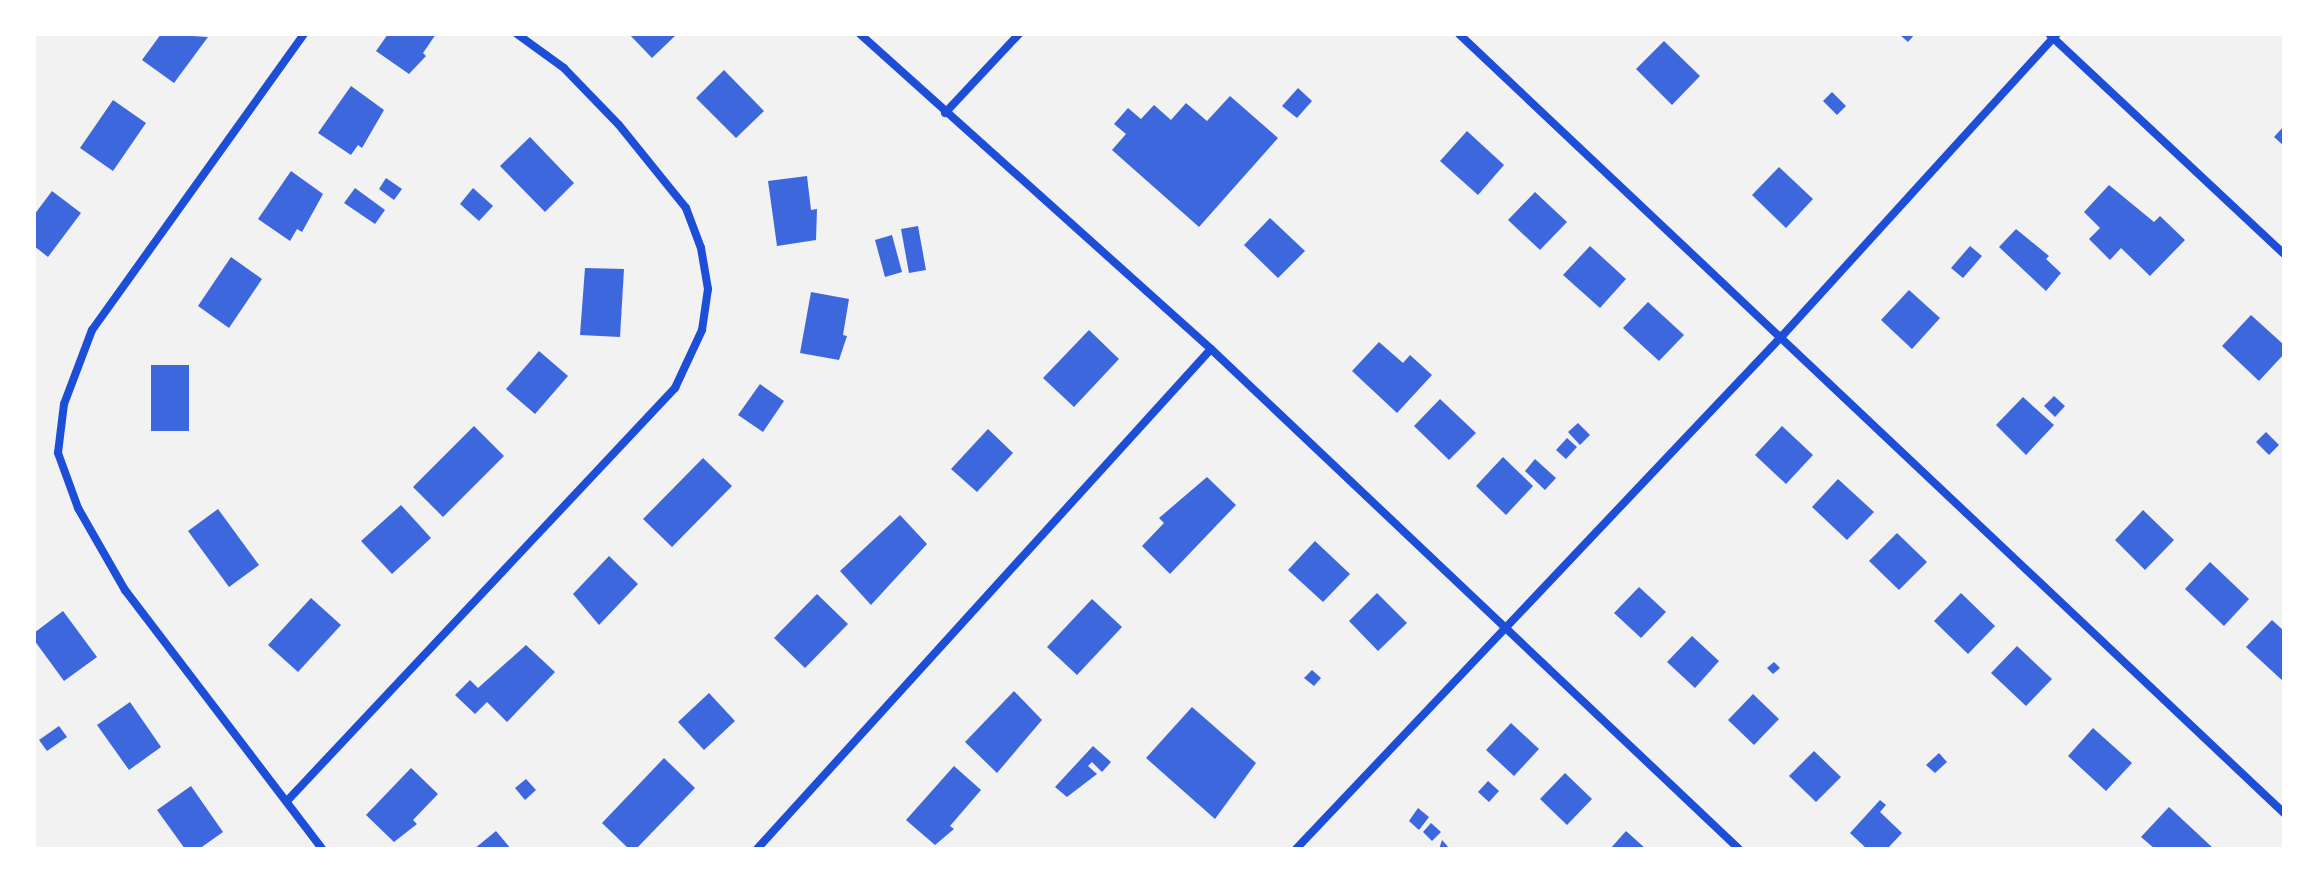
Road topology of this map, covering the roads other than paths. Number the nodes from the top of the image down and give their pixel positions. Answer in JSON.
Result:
{"nodes":[{"id":1,"x":304,"y":34,"type":"edge"},
{"id":2,"x":517,"y":34,"type":"edge"},
{"id":3,"x":860,"y":34,"type":"edge"},
{"id":4,"x":1019,"y":34,"type":"edge"},
{"id":5,"x":1459,"y":34,"type":"edge"},
{"id":6,"x":2053,"y":35,"type":"edge"},
{"id":7,"x":945,"y":113,"type":"junction"},
{"id":8,"x":2284,"y":254,"type":"edge"},
{"id":9,"x":1783,"y":335,"type":"junction"},
{"id":10,"x":1211,"y":349,"type":"junction"},
{"id":11,"x":1504,"y":631,"type":"junction"},
{"id":12,"x":287,"y":801,"type":"junction"},
{"id":13,"x":2284,"y":813,"type":"edge"},
{"id":14,"x":322,"y":849,"type":"edge"},
{"id":15,"x":757,"y":849,"type":"edge"},
{"id":16,"x":1296,"y":849,"type":"edge"},
{"id":17,"x":1739,"y":849,"type":"edge"}],
"edges":[{"from":1,"to":12,"type":"street"},
{"from":2,"to":12,"type":"street"},
{"from":3,"to":7,"type":"street"},
{"from":4,"to":7,"type":"street"},
{"from":5,"to":9,"type":"street"},
{"from":6,"to":8,"type":"street"},
{"from":6,"to":9,"type":"street"},
{"from":7,"to":10,"type":"street"},
{"from":9,"to":11,"type":"street"},
{"from":9,"to":13,"type":"street"},
{"from":10,"to":11,"type":"street"},
{"from":10,"to":15,"type":"street"},
{"from":11,"to":16,"type":"street"},
{"from":11,"to":17,"type":"street"},
{"from":12,"to":14,"type":"street"}]}
